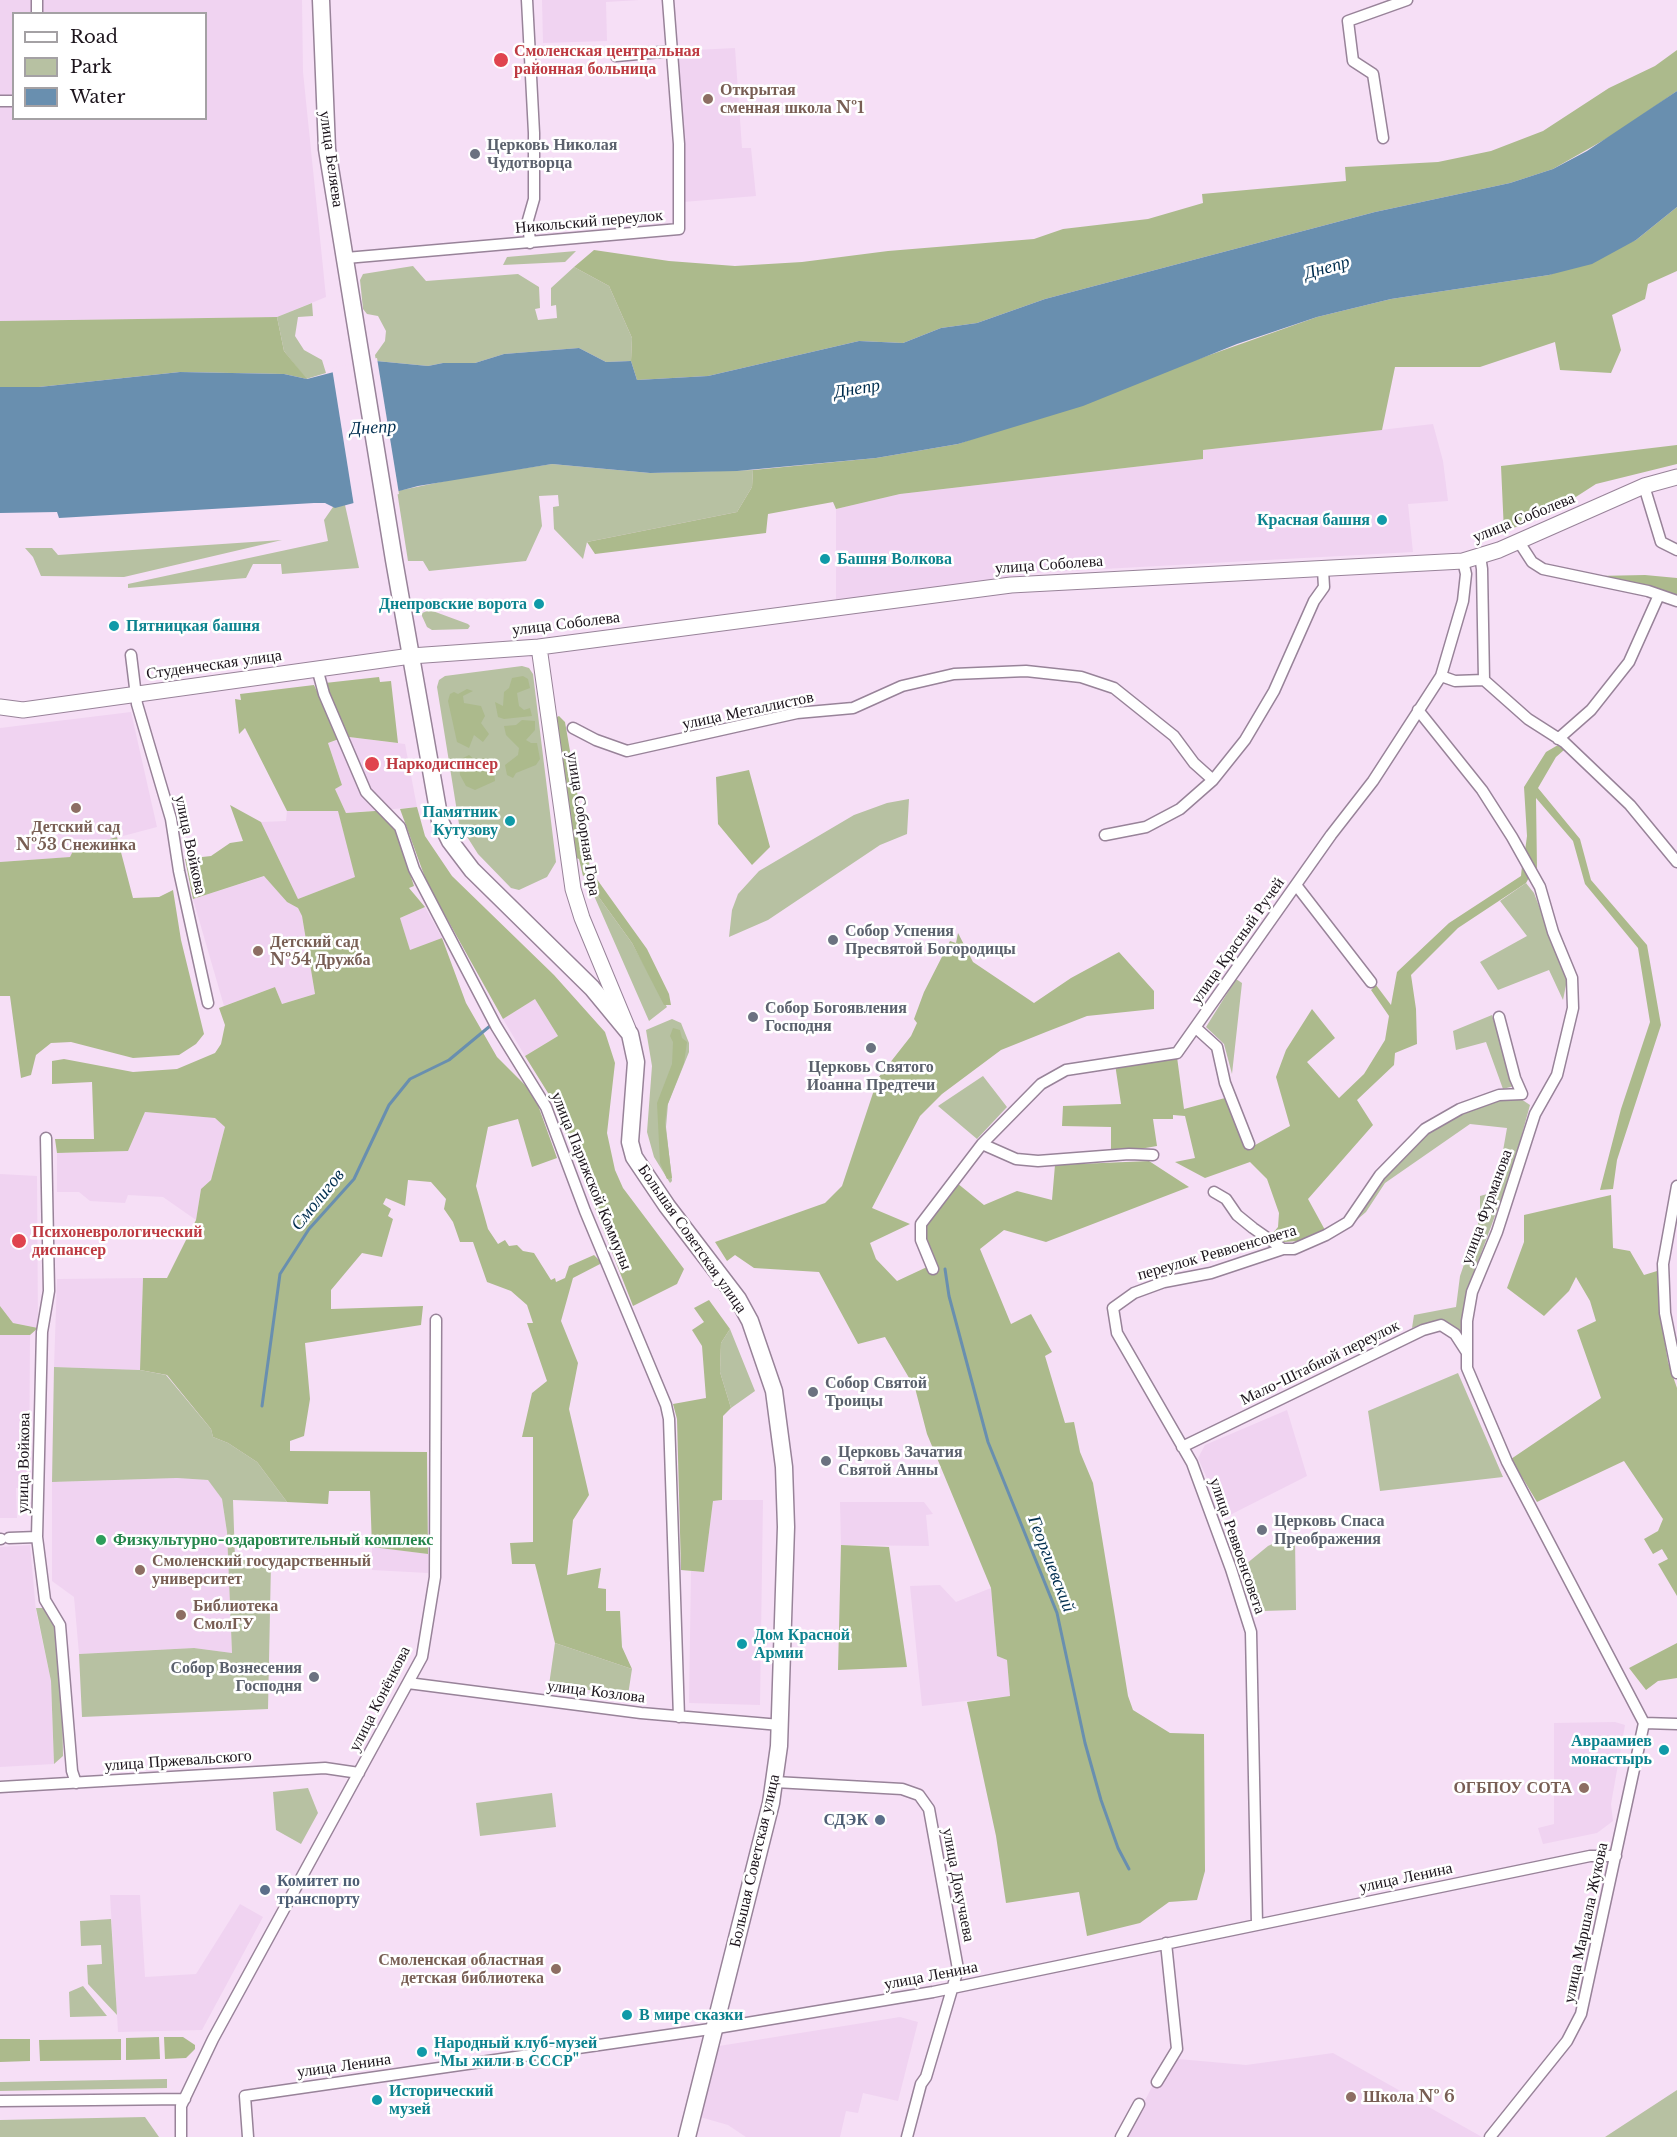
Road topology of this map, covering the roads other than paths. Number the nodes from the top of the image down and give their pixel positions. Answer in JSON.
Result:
{"nodes":[{"id":1,"x":321,"y":0,"type":"edge"},
{"id":2,"x":526,"y":0,"type":"edge"},
{"id":3,"x":668,"y":0,"type":"edge"},
{"id":4,"x":1407,"y":0,"type":"edge"},
{"id":5,"x":672,"y":51,"type":"junction"},
{"id":6,"x":616,"y":56,"type":"dead end"},
{"id":7,"x":1383,"y":138,"type":"dead end"},
{"id":8,"x":530,"y":243,"type":"junction"},
{"id":9,"x":346,"y":258,"type":"junction"},
{"id":10,"x":1677,"y":477,"type":"edge"},
{"id":11,"x":1644,"y":486,"type":"junction"},
{"id":12,"x":1519,"y":542,"type":"junction"},
{"id":13,"x":1677,"y":550,"type":"edge"},
{"id":14,"x":1480,"y":556,"type":"junction"},
{"id":15,"x":394,"y":560,"type":"joint"},
{"id":16,"x":1463,"y":561,"type":"junction"},
{"id":17,"x":1323,"y":570,"type":"junction"},
{"id":18,"x":1659,"y":595,"type":"junction"},
{"id":19,"x":1677,"y":601,"type":"edge"},
{"id":20,"x":539,"y":647,"type":"junction"},
{"id":21,"x":131,"y":655,"type":"dead end"},
{"id":22,"x":411,"y":656,"type":"junction"},
{"id":23,"x":317,"y":668,"type":"junction"},
{"id":24,"x":1441,"y":676,"type":"junction"},
{"id":25,"x":1484,"y":680,"type":"junction"},
{"id":26,"x":135,"y":694,"type":"junction"},
{"id":27,"x":0,"y":707,"type":"edge"},
{"id":28,"x":23,"y":710,"type":"junction"},
{"id":29,"x":1418,"y":710,"type":"junction"},
{"id":30,"x":0,"y":714,"type":"edge"},
{"id":31,"x":573,"y":728,"type":"dead end"},
{"id":32,"x":1558,"y":739,"type":"junction"},
{"id":33,"x":1213,"y":780,"type":"junction"},
{"id":34,"x":1105,"y":836,"type":"dead end"},
{"id":35,"x":1677,"y":862,"type":"edge"},
{"id":36,"x":1296,"y":885,"type":"junction"},
{"id":37,"x":1371,"y":982,"type":"dead end"},
{"id":38,"x":208,"y":1003,"type":"dead end"},
{"id":39,"x":1499,"y":1017,"type":"dead end"},
{"id":40,"x":1196,"y":1028,"type":"junction"},
{"id":41,"x":630,"y":1034,"type":"junction"},
{"id":42,"x":1522,"y":1094,"type":"junction"},
{"id":43,"x":1543,"y":1100,"type":"junction"},
{"id":44,"x":46,"y":1138,"type":"dead end"},
{"id":45,"x":1249,"y":1143,"type":"dead end"},
{"id":46,"x":982,"y":1144,"type":"junction"},
{"id":47,"x":1153,"y":1155,"type":"dead end"},
{"id":48,"x":1677,"y":1186,"type":"edge"},
{"id":49,"x":1214,"y":1192,"type":"dead end"},
{"id":50,"x":1282,"y":1249,"type":"junction"},
{"id":51,"x":933,"y":1269,"type":"dead end"},
{"id":52,"x":1113,"y":1308,"type":"joint"},
{"id":53,"x":436,"y":1320,"type":"dead end"},
{"id":54,"x":1466,"y":1350,"type":"junction"},
{"id":55,"x":1677,"y":1373,"type":"edge"},
{"id":56,"x":1182,"y":1447,"type":"junction"},
{"id":57,"x":37,"y":1537,"type":"junction"},
{"id":58,"x":3,"y":1539,"type":"edge"},
{"id":59,"x":408,"y":1683,"type":"junction"},
{"id":60,"x":680,"y":1717,"type":"junction"},
{"id":61,"x":1644,"y":1723,"type":"junction"},
{"id":62,"x":1677,"y":1724,"type":"edge"},
{"id":63,"x":780,"y":1725,"type":"junction"},
{"id":64,"x":359,"y":1773,"type":"junction"},
{"id":65,"x":775,"y":1782,"type":"junction"},
{"id":66,"x":76,"y":1783,"type":"junction"},
{"id":67,"x":0,"y":1787,"type":"edge"},
{"id":68,"x":1616,"y":1856,"type":"junction"},
{"id":69,"x":1257,"y":1924,"type":"junction"},
{"id":70,"x":1166,"y":1943,"type":"junction"},
{"id":71,"x":952,"y":1988,"type":"junction"},
{"id":72,"x":717,"y":2028,"type":"junction"},
{"id":73,"x":1157,"y":2082,"type":"dead end"},
{"id":74,"x":0,"y":2102,"type":"edge"},
{"id":75,"x":183,"y":2102,"type":"junction"},
{"id":76,"x":1139,"y":2104,"type":"dead end"},
{"id":77,"x":181,"y":2137,"type":"edge"},
{"id":78,"x":248,"y":2137,"type":"edge"},
{"id":79,"x":687,"y":2137,"type":"edge"},
{"id":80,"x":907,"y":2137,"type":"edge"},
{"id":81,"x":1121,"y":2137,"type":"edge"},
{"id":82,"x":1490,"y":2137,"type":"edge"}],
"edges":[{"from":1,"to":9,"type":"main road","name":"улица Беляева"},
{"from":2,"to":8,"type":"street"},
{"from":3,"to":5,"type":"street","name":"Никольский переулок"},
{"from":4,"to":7,"type":"street"},
{"from":5,"to":6,"type":"street"},
{"from":5,"to":8,"type":"street","name":"Никольский переулок"},
{"from":8,"to":9,"type":"street","name":"Никольский переулок"},
{"from":9,"to":15,"type":"main road","name":"улица Беляева"},
{"from":10,"to":11,"type":"main road","name":"улица Соболева"},
{"from":11,"to":12,"type":"main road","name":"улица Соболева"},
{"from":11,"to":13,"type":"street"},
{"from":12,"to":14,"type":"main road","name":"улица Соболева"},
{"from":12,"to":18,"type":"street"},
{"from":14,"to":16,"type":"main road","name":"улица Соболева"},
{"from":14,"to":25,"type":"street"},
{"from":15,"to":22,"type":"main road","name":"Большая Советская улица"},
{"from":16,"to":17,"type":"main road","name":"улица Соболева"},
{"from":16,"to":24,"type":"street","name":"улица Красный Ручей"},
{"from":17,"to":20,"type":"main road","name":"улица Соболева"},
{"from":17,"to":33,"type":"street"},
{"from":18,"to":19,"type":"street"},
{"from":18,"to":32,"type":"street"},
{"from":20,"to":22,"type":"main road","name":"улица Соболева"},
{"from":20,"to":41,"type":"main road","name":"улица Соборная Гора"},
{"from":21,"to":26,"type":"street","name":"улица Войкова"},
{"from":22,"to":23,"type":"main road","name":"Студенческая улица"},
{"from":22,"to":41,"type":"main road","name":"Большая Советская улица"},
{"from":23,"to":26,"type":"main road","name":"Студенческая улица"},
{"from":23,"to":60,"type":"street","name":"улица Парижской Коммуны"},
{"from":24,"to":25,"type":"street"},
{"from":24,"to":29,"type":"street","name":"улица Красный Ручей"},
{"from":25,"to":32,"type":"street"},
{"from":26,"to":28,"type":"main road","name":"Студенческая улица"},
{"from":26,"to":38,"type":"street","name":"улица Войкова"},
{"from":27,"to":28,"type":"main road","name":"Студенческая улица"},
{"from":28,"to":30,"type":"street","name":"Студенческая улица"},
{"from":29,"to":36,"type":"street","name":"улица Красный Ручей"},
{"from":29,"to":43,"type":"street","name":"улица Фурманова"},
{"from":31,"to":33,"type":"street","name":"улица Металлистов"},
{"from":32,"to":35,"type":"street"},
{"from":33,"to":34,"type":"street"},
{"from":36,"to":37,"type":"street"},
{"from":36,"to":40,"type":"street","name":"улица Красный Ручей"},
{"from":39,"to":42,"type":"street"},
{"from":40,"to":45,"type":"street"},
{"from":40,"to":46,"type":"street","name":"улица Красный Ручей"},
{"from":41,"to":63,"type":"main road","name":"Большая Советская улица"},
{"from":42,"to":43,"type":"street"},
{"from":42,"to":50,"type":"street","name":"переулок Реввоенсовета"},
{"from":43,"to":54,"type":"street","name":"улица Фурманова"},
{"from":44,"to":57,"type":"street","name":"улица Войкова"},
{"from":46,"to":47,"type":"street"},
{"from":46,"to":51,"type":"street","name":"улица Красный Ручей"},
{"from":48,"to":55,"type":"street"},
{"from":49,"to":50,"type":"street"},
{"from":50,"to":52,"type":"street","name":"переулок Реввоенсовета"},
{"from":52,"to":56,"type":"street","name":"улица Реввоенсовета"},
{"from":53,"to":59,"type":"street","name":"улица Конёнкова"},
{"from":54,"to":56,"type":"street","name":"Мало-Штабной переулок"},
{"from":54,"to":61,"type":"street","name":"улица Фурманова"},
{"from":56,"to":69,"type":"street","name":"улица Реввоенсовета"},
{"from":57,"to":58,"type":"street"},
{"from":57,"to":66,"type":"street","name":"улица Войкова"},
{"from":59,"to":60,"type":"street","name":"улица Козлова"},
{"from":59,"to":64,"type":"street","name":"улица Конёнкова"},
{"from":60,"to":63,"type":"street","name":"улица Козлова"},
{"from":61,"to":62,"type":"street"},
{"from":61,"to":68,"type":"street","name":"улица Маршала Жукова"},
{"from":63,"to":65,"type":"main road","name":"Большая Советская улица"},
{"from":64,"to":66,"type":"street","name":"улица Пржевальского"},
{"from":64,"to":75,"type":"street","name":"улица Конёнкова"},
{"from":65,"to":71,"type":"street","name":"улица Докучаева"},
{"from":65,"to":72,"type":"main road","name":"Большая Советская улица"},
{"from":66,"to":67,"type":"street","name":"улица Пржевальского"},
{"from":68,"to":69,"type":"street","name":"улица Ленина"},
{"from":68,"to":82,"type":"street","name":"улица Маршала Жукова"},
{"from":69,"to":70,"type":"street","name":"улица Ленина"},
{"from":70,"to":71,"type":"street","name":"улица Ленина"},
{"from":70,"to":73,"type":"street"},
{"from":71,"to":72,"type":"street","name":"улица Ленина"},
{"from":71,"to":80,"type":"street","name":"улица Докучаева"},
{"from":72,"to":78,"type":"street","name":"улица Ленина"},
{"from":72,"to":79,"type":"main road","name":"Большая Советская улица"},
{"from":74,"to":75,"type":"street"},
{"from":75,"to":77,"type":"street"},
{"from":76,"to":81,"type":"street"}]}
